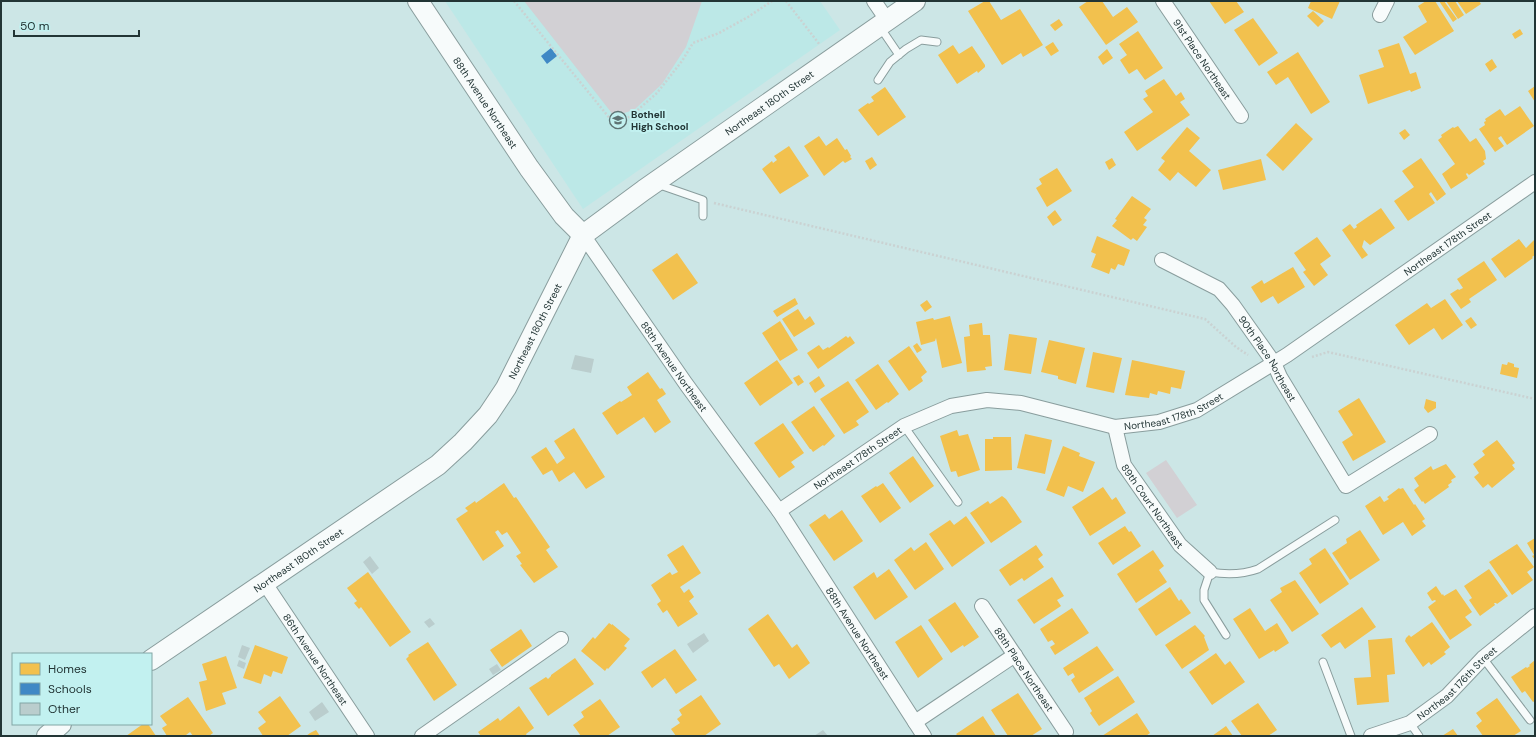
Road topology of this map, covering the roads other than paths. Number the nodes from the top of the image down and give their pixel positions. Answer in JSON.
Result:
{"nodes":[{"id":1,"x":418,"y":1,"type":"edge"},
{"id":2,"x":874,"y":1,"type":"edge"},
{"id":3,"x":915,"y":1,"type":"edge"},
{"id":4,"x":1163,"y":1,"type":"edge"},
{"id":5,"x":1387,"y":1,"type":"edge"},
{"id":6,"x":1380,"y":15,"type":"dead end"},
{"id":7,"x":883,"y":23,"type":"junction"},
{"id":8,"x":937,"y":42,"type":"dead end"},
{"id":9,"x":899,"y":55,"type":"junction"},
{"id":10,"x":878,"y":80,"type":"dead end"},
{"id":11,"x":1241,"y":116,"type":"dead end"},
{"id":12,"x":1535,"y":182,"type":"edge"},
{"id":13,"x":654,"y":183,"type":"junction"},
{"id":14,"x":702,"y":216,"type":"dead end"},
{"id":15,"x":584,"y":236,"type":"junction"},
{"id":16,"x":1162,"y":260,"type":"dead end"},
{"id":17,"x":1271,"y":359,"type":"junction"},
{"id":18,"x":904,"y":426,"type":"junction"},
{"id":19,"x":1115,"y":427,"type":"junction"},
{"id":20,"x":1430,"y":434,"type":"dead end"},
{"id":21,"x":958,"y":502,"type":"dead end"},
{"id":22,"x":779,"y":511,"type":"junction"},
{"id":23,"x":1336,"y":520,"type":"dead end"},
{"id":24,"x":1210,"y":572,"type":"junction"},
{"id":25,"x":264,"y":582,"type":"junction"},
{"id":26,"x":982,"y":606,"type":"dead end"},
{"id":27,"x":1535,"y":616,"type":"edge"},
{"id":28,"x":1226,"y":635,"type":"dead end"},
{"id":29,"x":562,"y":640,"type":"dead end"},
{"id":30,"x":1015,"y":655,"type":"junction"},
{"id":31,"x":1483,"y":658,"type":"junction"},
{"id":32,"x":152,"y":659,"type":"edge"},
{"id":33,"x":1323,"y":662,"type":"dead end"},
{"id":34,"x":1530,"y":720,"type":"dead end"},
{"id":35,"x":915,"y":722,"type":"junction"},
{"id":36,"x":1410,"y":723,"type":"junction"},
{"id":37,"x":60,"y":725,"type":"edge"},
{"id":38,"x":1066,"y":732,"type":"dead end"},
{"id":39,"x":47,"y":736,"type":"edge"},
{"id":40,"x":367,"y":736,"type":"edge"},
{"id":41,"x":422,"y":736,"type":"edge"},
{"id":42,"x":924,"y":736,"type":"edge"},
{"id":43,"x":1351,"y":736,"type":"edge"},
{"id":44,"x":1371,"y":736,"type":"edge"},
{"id":45,"x":1418,"y":736,"type":"edge"}],
"edges":[{"from":1,"to":15,"type":"street","name":"88th Avenue Northeast"},
{"from":2,"to":7,"type":"street"},
{"from":3,"to":7,"type":"street","name":"Northeast 180th Street"},
{"from":4,"to":11,"type":"street","name":"91st Place Northeast"},
{"from":5,"to":6,"type":"street"},
{"from":7,"to":9,"type":"lane"},
{"from":7,"to":13,"type":"street","name":"Northeast 180th Street"},
{"from":8,"to":9,"type":"lane"},
{"from":9,"to":10,"type":"lane"},
{"from":12,"to":17,"type":"street","name":"Northeast 178th Street"},
{"from":13,"to":14,"type":"lane"},
{"from":13,"to":15,"type":"street","name":"Northeast 180th Street"},
{"from":15,"to":22,"type":"street","name":"88th Avenue Northeast"},
{"from":15,"to":25,"type":"street","name":"Northeast 180th Street"},
{"from":16,"to":17,"type":"street","name":"90th Place Northeast"},
{"from":17,"to":19,"type":"street","name":"Northeast 178th Street"},
{"from":17,"to":20,"type":"street","name":"90th Place Northeast"},
{"from":18,"to":19,"type":"street","name":"Northeast 178th Street"},
{"from":18,"to":21,"type":"lane"},
{"from":18,"to":22,"type":"street","name":"Northeast 178th Street"},
{"from":19,"to":24,"type":"street","name":"89th Court Northeast"},
{"from":22,"to":35,"type":"street","name":"88th Avenue Northeast"},
{"from":23,"to":24,"type":"lane"},
{"from":24,"to":28,"type":"lane"},
{"from":25,"to":32,"type":"street","name":"Northeast 180th Street"},
{"from":25,"to":40,"type":"street","name":"86th Avenue Northeast"},
{"from":26,"to":30,"type":"street","name":"88th Place Northeast"},
{"from":27,"to":31,"type":"street","name":"Northeast 176th Street"},
{"from":29,"to":41,"type":"street"},
{"from":30,"to":35,"type":"street"},
{"from":30,"to":38,"type":"street","name":"88th Place Northeast"},
{"from":31,"to":34,"type":"lane"},
{"from":31,"to":36,"type":"street","name":"Northeast 176th Street"},
{"from":33,"to":43,"type":"lane"},
{"from":35,"to":42,"type":"street","name":"88th Avenue Northeast"},
{"from":36,"to":44,"type":"street","name":"Northeast 176th Street"},
{"from":36,"to":45,"type":"lane"},
{"from":37,"to":39,"type":"street"}]}
